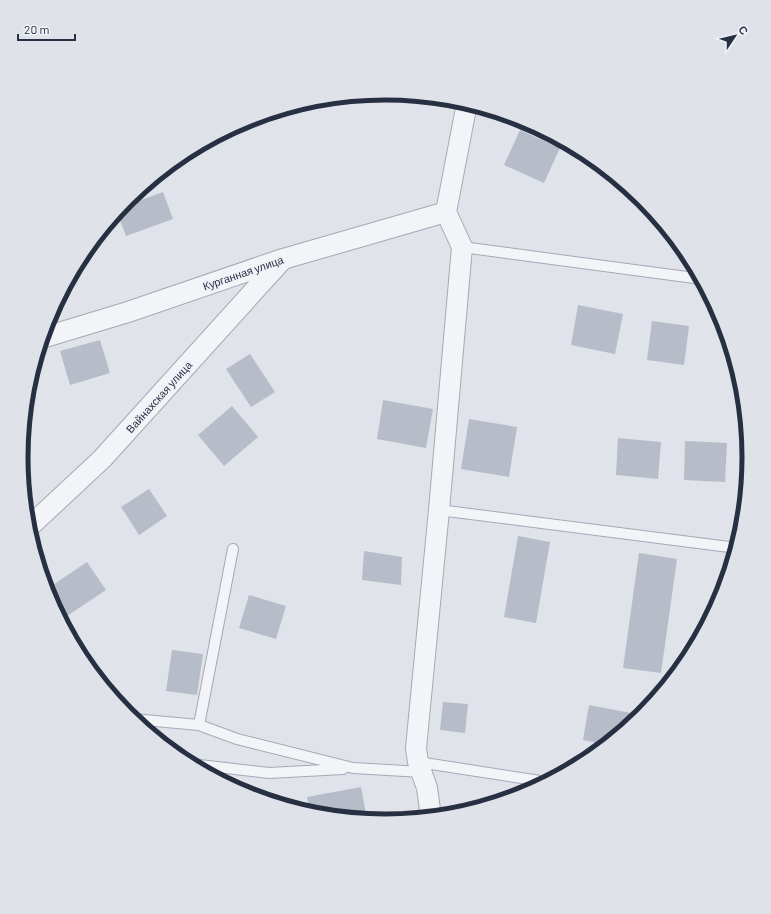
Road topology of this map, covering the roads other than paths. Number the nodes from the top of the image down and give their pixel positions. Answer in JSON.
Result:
{"nodes":[{"id":1,"x":466,"y":109,"type":"edge"},
{"id":2,"x":446,"y":212,"type":"junction"},
{"id":3,"x":462,"y":247,"type":"junction"},
{"id":4,"x":283,"y":259,"type":"junction"},
{"id":5,"x":695,"y":278,"type":"edge"},
{"id":6,"x":49,"y":336,"type":"edge"},
{"id":7,"x":439,"y":510,"type":"junction"},
{"id":8,"x":34,"y":522,"type":"edge"},
{"id":9,"x":732,"y":547,"type":"edge"},
{"id":10,"x":233,"y":549,"type":"dead end"},
{"id":11,"x":144,"y":720,"type":"edge"},
{"id":12,"x":199,"y":725,"type":"junction"},
{"id":13,"x":205,"y":766,"type":"edge"},
{"id":14,"x":420,"y":767,"type":"junction"},
{"id":15,"x":353,"y":768,"type":"junction"},
{"id":16,"x":537,"y":781,"type":"edge"},
{"id":17,"x":430,"y":811,"type":"edge"}],
"edges":[{"from":1,"to":2,"type":"street"},
{"from":2,"to":3,"type":"street"},
{"from":2,"to":4,"type":"street","name":"Курганная улица"},
{"from":3,"to":5,"type":"lane"},
{"from":3,"to":7,"type":"street"},
{"from":4,"to":6,"type":"street","name":"Курганная улица"},
{"from":4,"to":8,"type":"street","name":"Вайнахская улица"},
{"from":7,"to":9,"type":"lane"},
{"from":7,"to":14,"type":"street"},
{"from":10,"to":12,"type":"lane"},
{"from":11,"to":12,"type":"lane"},
{"from":12,"to":15,"type":"lane"},
{"from":13,"to":15,"type":"lane"},
{"from":14,"to":15,"type":"lane"},
{"from":14,"to":16,"type":"lane"},
{"from":14,"to":17,"type":"street"}]}
